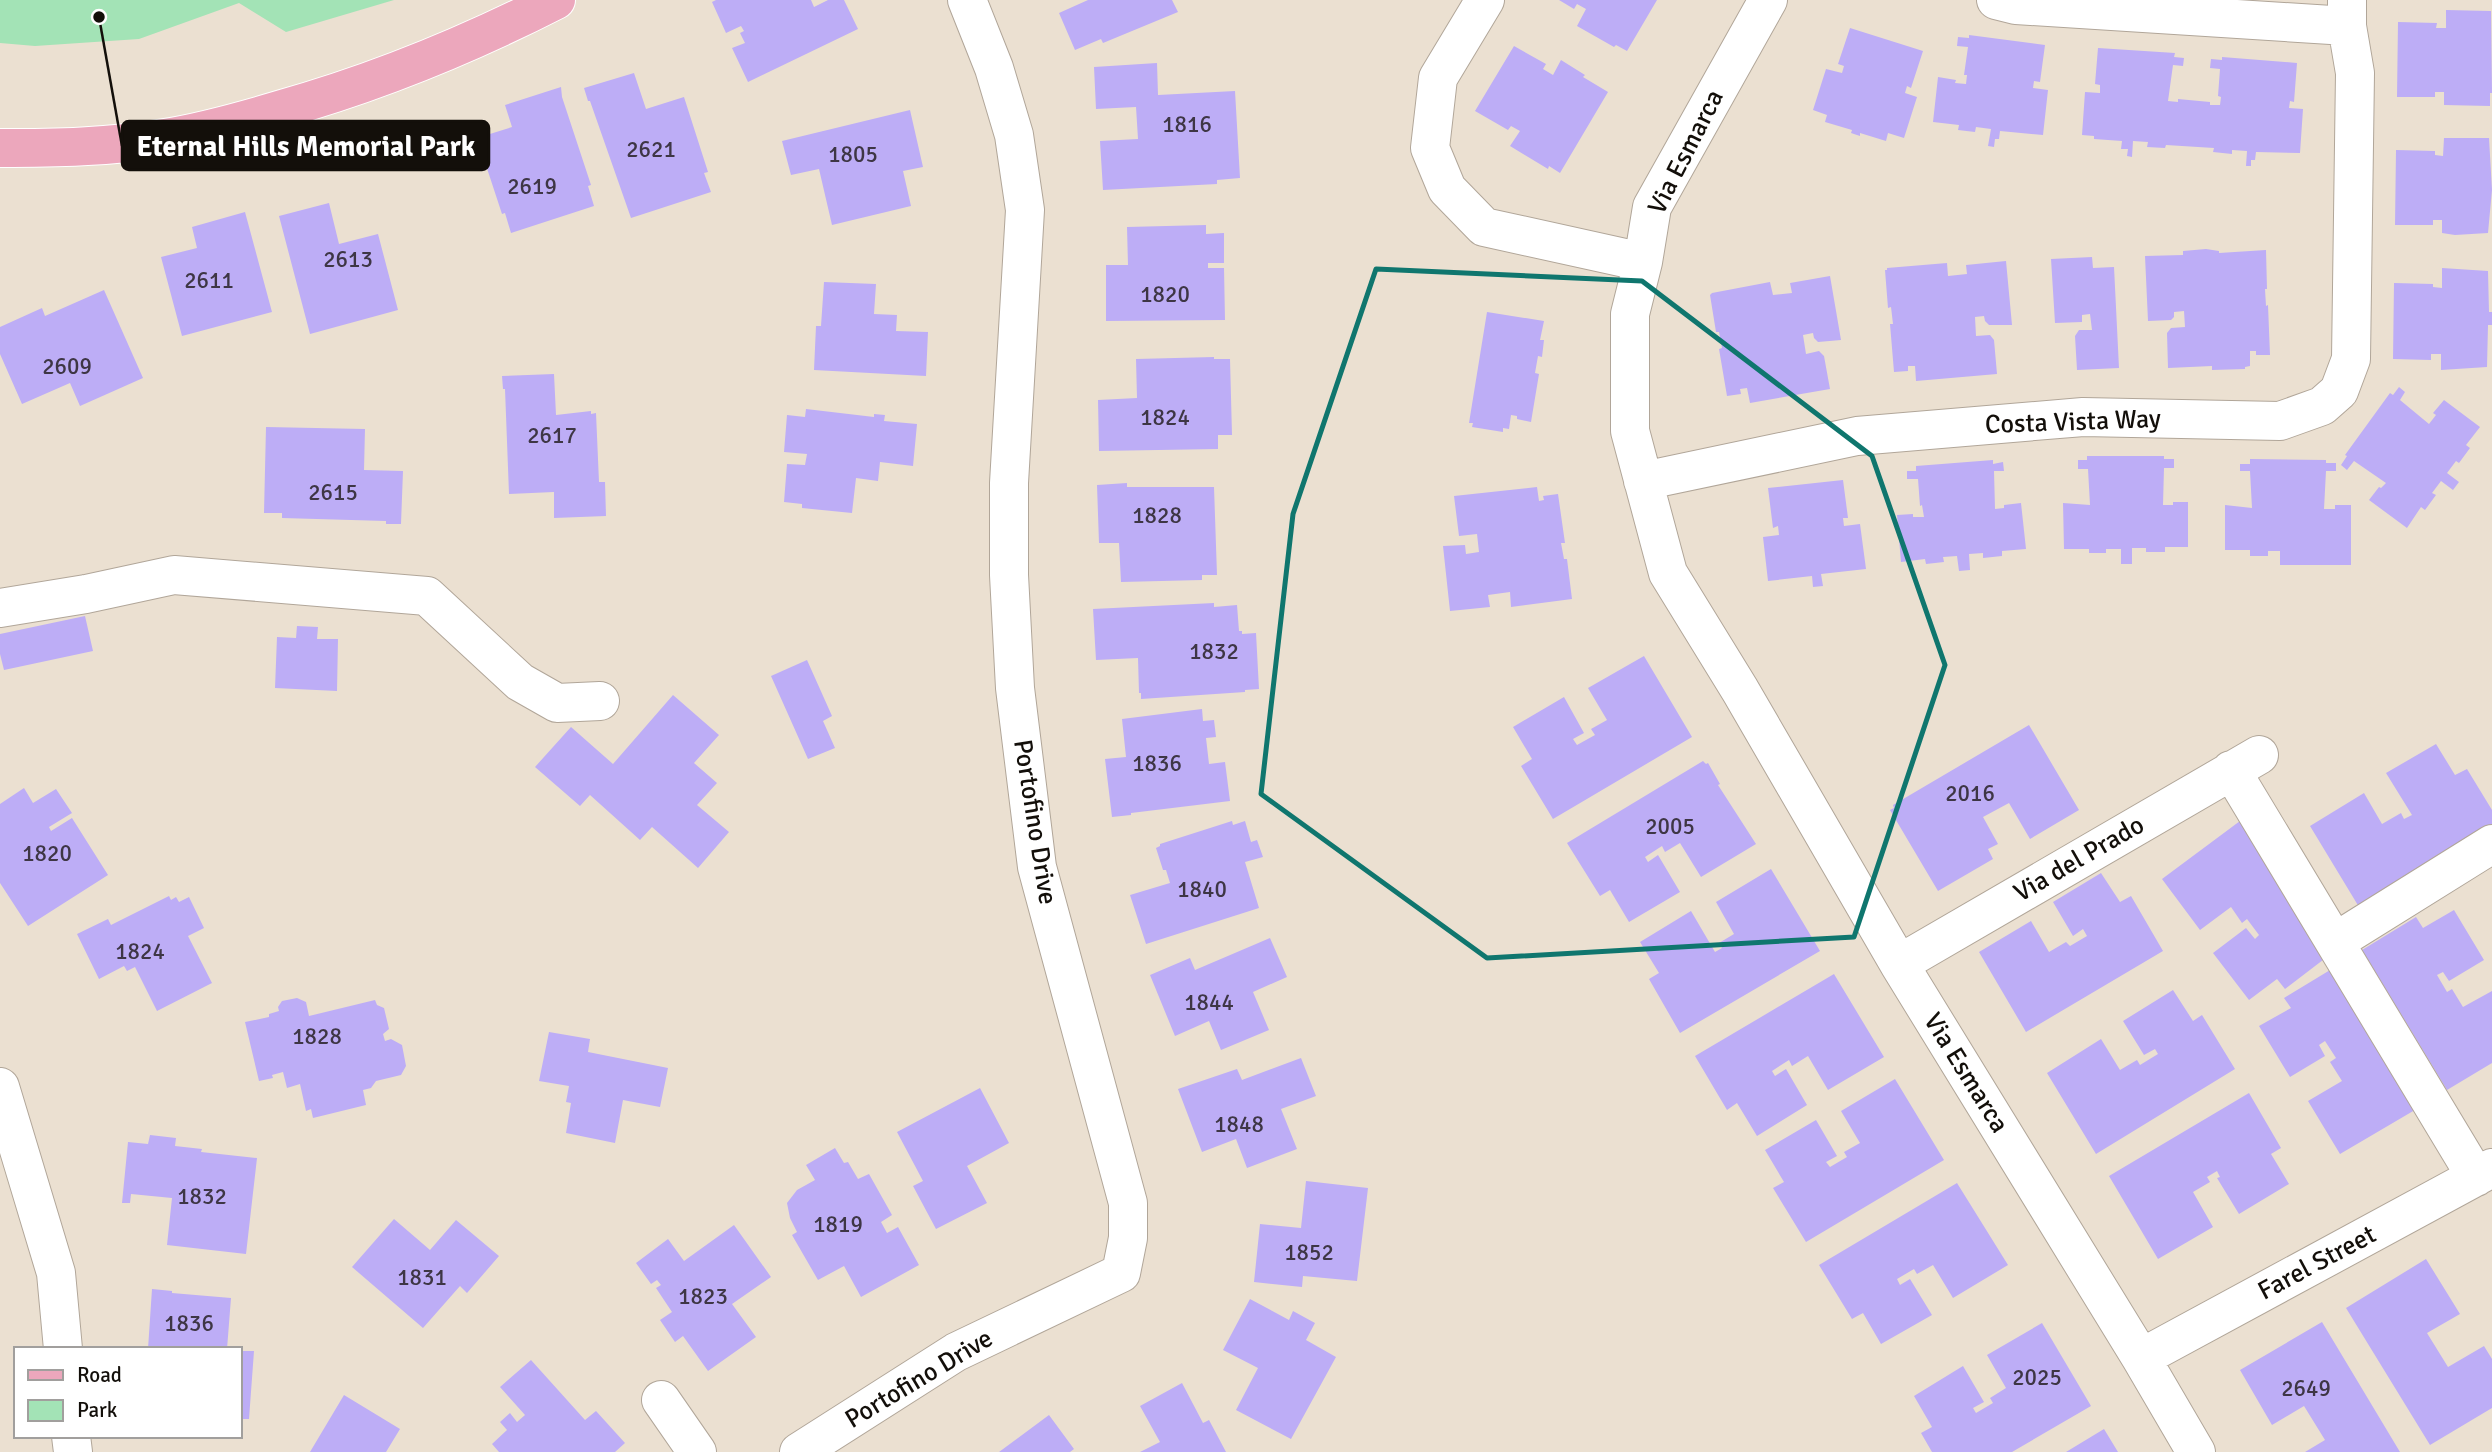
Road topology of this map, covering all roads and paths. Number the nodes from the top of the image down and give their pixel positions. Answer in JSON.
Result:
{"nodes":[{"id":1,"x":556,"y":0,"type":"edge"},
{"id":2,"x":967,"y":0,"type":"edge"},
{"id":3,"x":1485,"y":0,"type":"edge"},
{"id":4,"x":1769,"y":0,"type":"edge"},
{"id":5,"x":1996,"y":0,"type":"edge"},
{"id":6,"x":2347,"y":13,"type":"edge"},
{"id":7,"x":0,"y":148,"type":"edge"},
{"id":8,"x":1643,"y":262,"type":"junction"},
{"id":9,"x":1643,"y":481,"type":"junction"},
{"id":10,"x":0,"y":608,"type":"edge"},
{"id":11,"x":600,"y":701,"type":"dead end"},
{"id":12,"x":2492,"y":844,"type":"edge"},
{"id":13,"x":2335,"y":942,"type":"junction"},
{"id":14,"x":1899,"y":964,"type":"junction"},
{"id":15,"x":0,"y":1087,"type":"edge"},
{"id":16,"x":2484,"y":1172,"type":"edge"},
{"id":17,"x":63,"y":1347,"type":"edge"},
{"id":18,"x":2141,"y":1358,"type":"junction"},
{"id":19,"x":661,"y":1401,"type":"dead end"},
{"id":20,"x":697,"y":1452,"type":"edge"},
{"id":21,"x":799,"y":1452,"type":"edge"},
{"id":22,"x":2196,"y":1452,"type":"edge"}],
"edges":[{"from":1,"to":7,"type":"main road"},
{"from":2,"to":21,"type":"street","name":"Portofino Drive"},
{"from":3,"to":8,"type":"street"},
{"from":4,"to":8,"type":"street","name":"Via Esmarca"},
{"from":5,"to":6,"type":"street"},
{"from":6,"to":9,"type":"street","name":"Costa Vista Way"},
{"from":8,"to":9,"type":"street","name":"Via Esmarca"},
{"from":9,"to":14,"type":"street","name":"Via Esmarca"},
{"from":10,"to":11,"type":"street"},
{"from":12,"to":13,"type":"street"},
{"from":13,"to":14,"type":"street","name":"Via del Prado"},
{"from":13,"to":16,"type":"street"},
{"from":14,"to":18,"type":"street","name":"Via Esmarca"},
{"from":15,"to":17,"type":"street"},
{"from":16,"to":18,"type":"street","name":"Farel Street"},
{"from":18,"to":22,"type":"street","name":"Via Esmarca"},
{"from":19,"to":20,"type":"street"}]}
